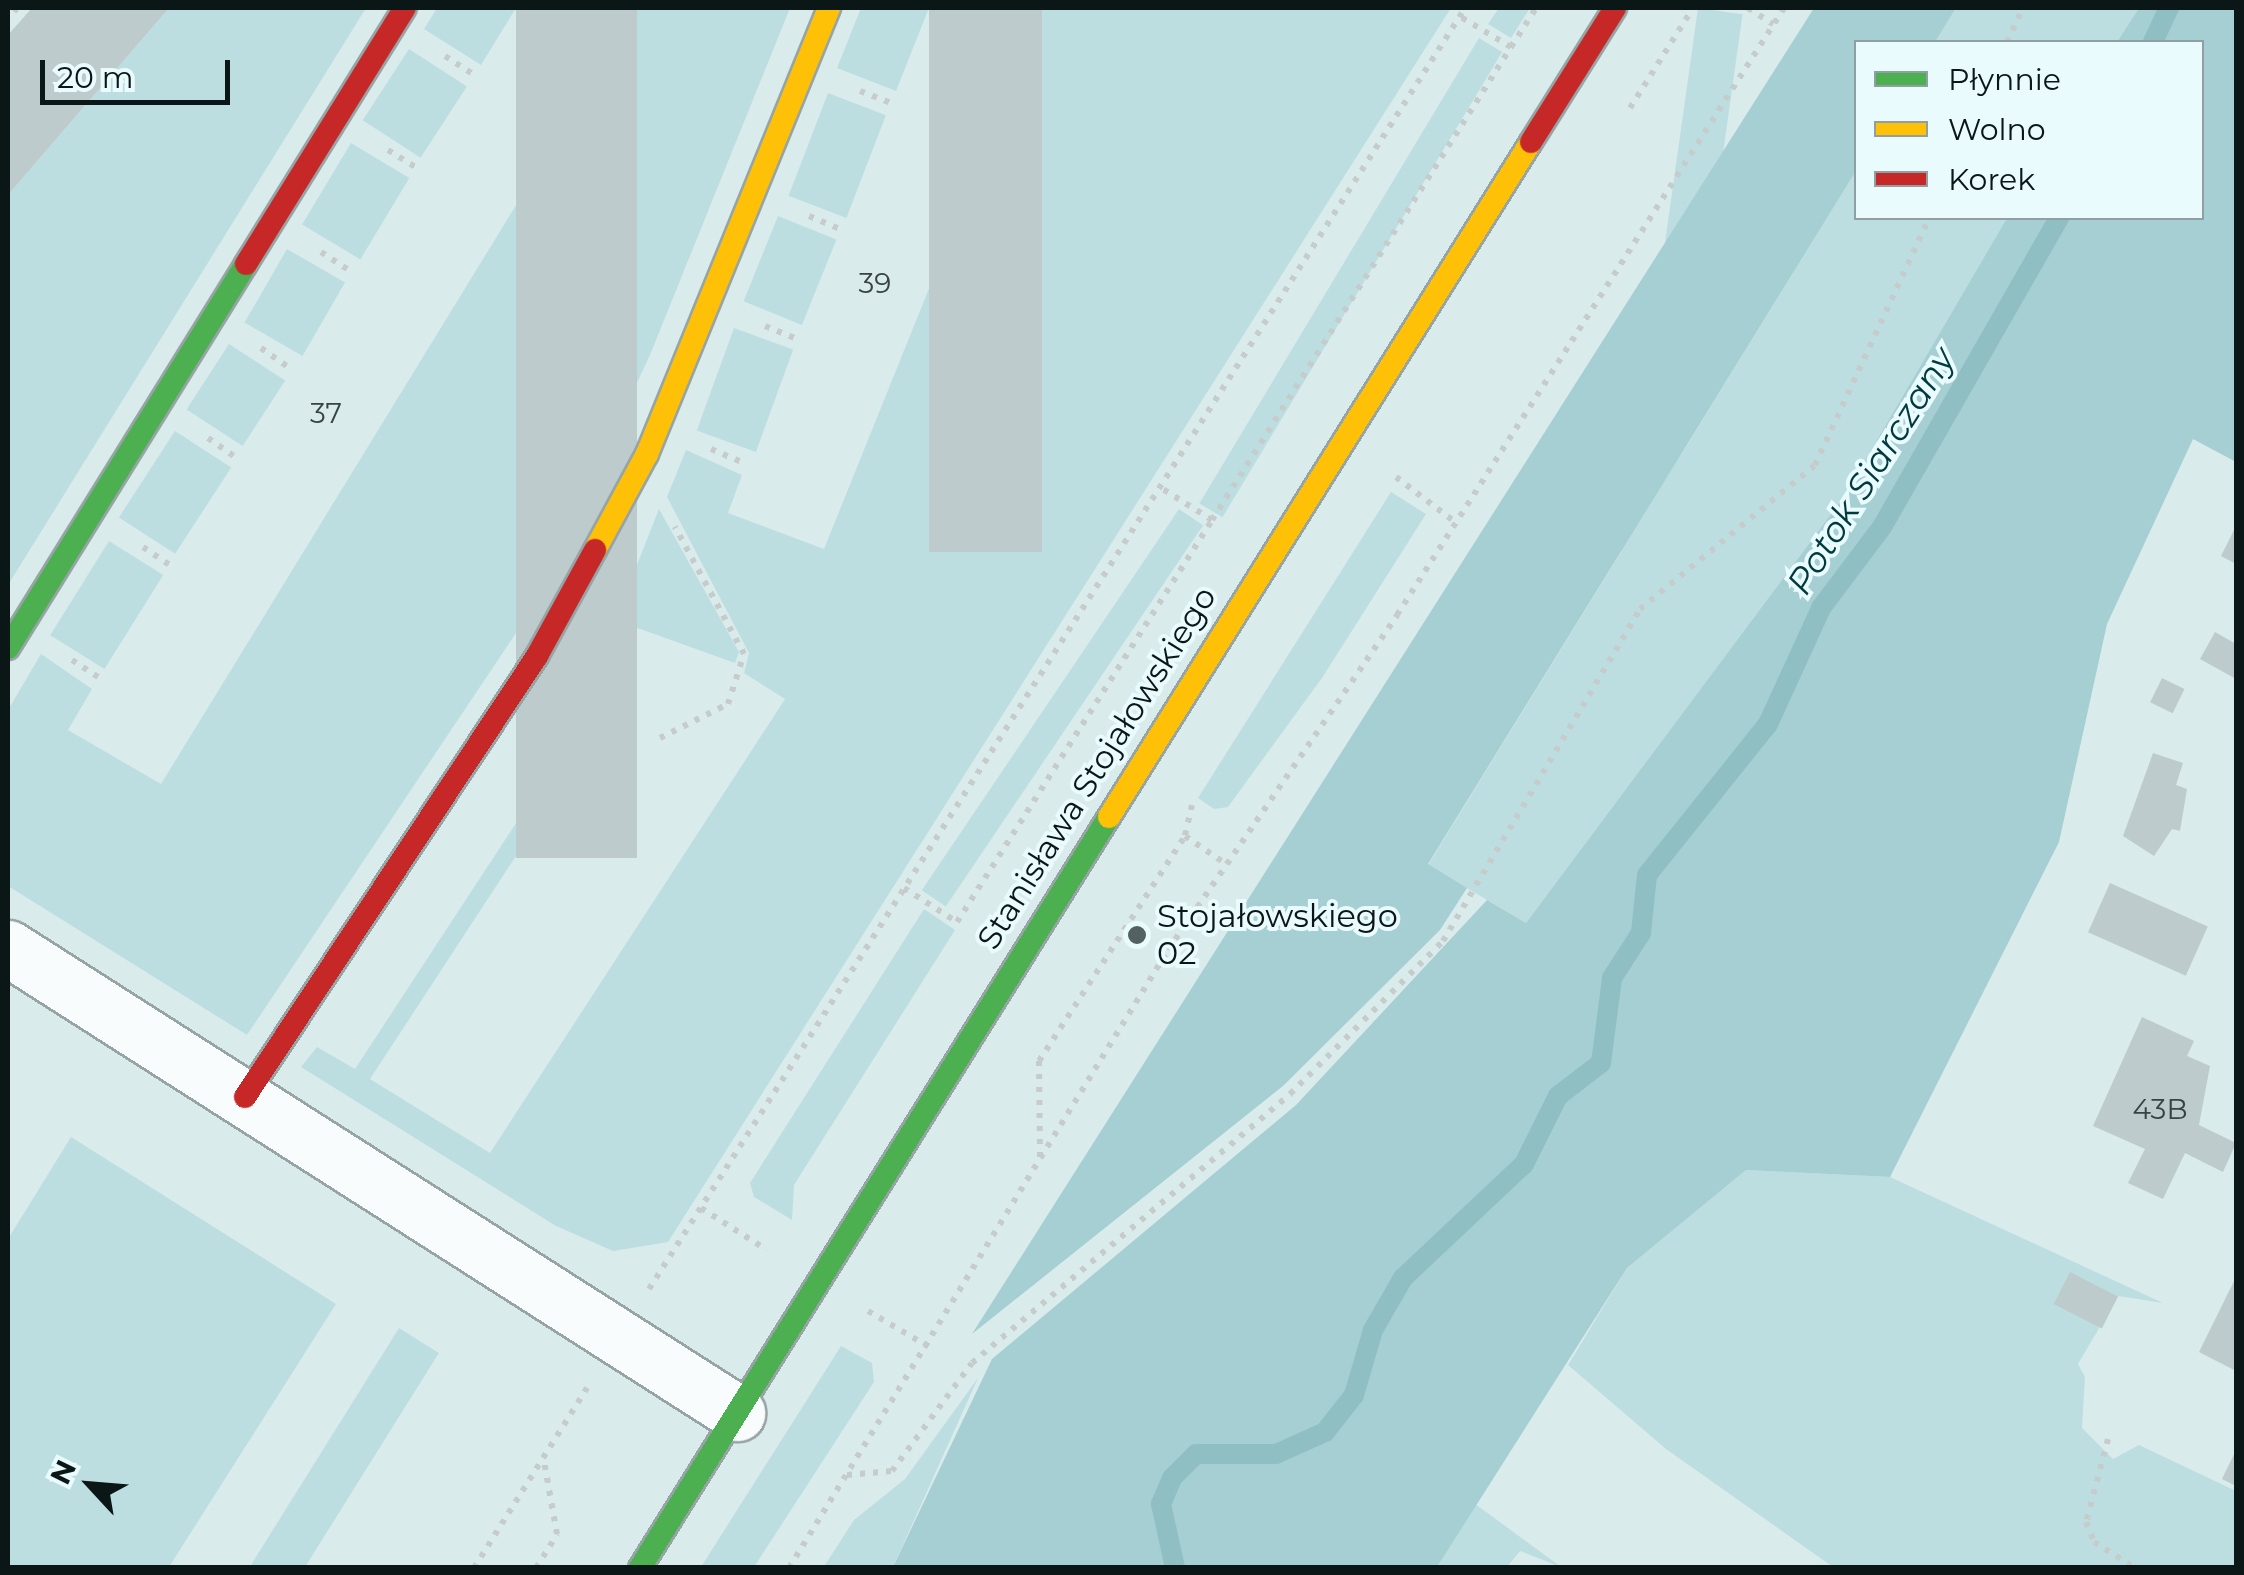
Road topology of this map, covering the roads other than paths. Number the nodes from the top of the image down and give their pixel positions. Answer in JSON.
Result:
{"nodes":[{"id":1,"x":405,"y":8,"type":"edge"},
{"id":2,"x":829,"y":8,"type":"edge"},
{"id":3,"x":1615,"y":8,"type":"edge"},
{"id":4,"x":8,"y":648,"type":"edge"},
{"id":5,"x":8,"y":948,"type":"edge"},
{"id":6,"x":246,"y":1097,"type":"junction"},
{"id":7,"x":736,"y":1414,"type":"junction"},
{"id":8,"x":640,"y":1568,"type":"edge"}],
"edges":[{"from":1,"to":4,"type":"street"},
{"from":2,"to":6,"type":"street"},
{"from":3,"to":7,"type":"street","name":"Stanisława Stojałowskiego"},
{"from":5,"to":6,"type":"street"},
{"from":6,"to":7,"type":"street"},
{"from":7,"to":8,"type":"street","name":"Stanisława Stojałowskiego"}]}
